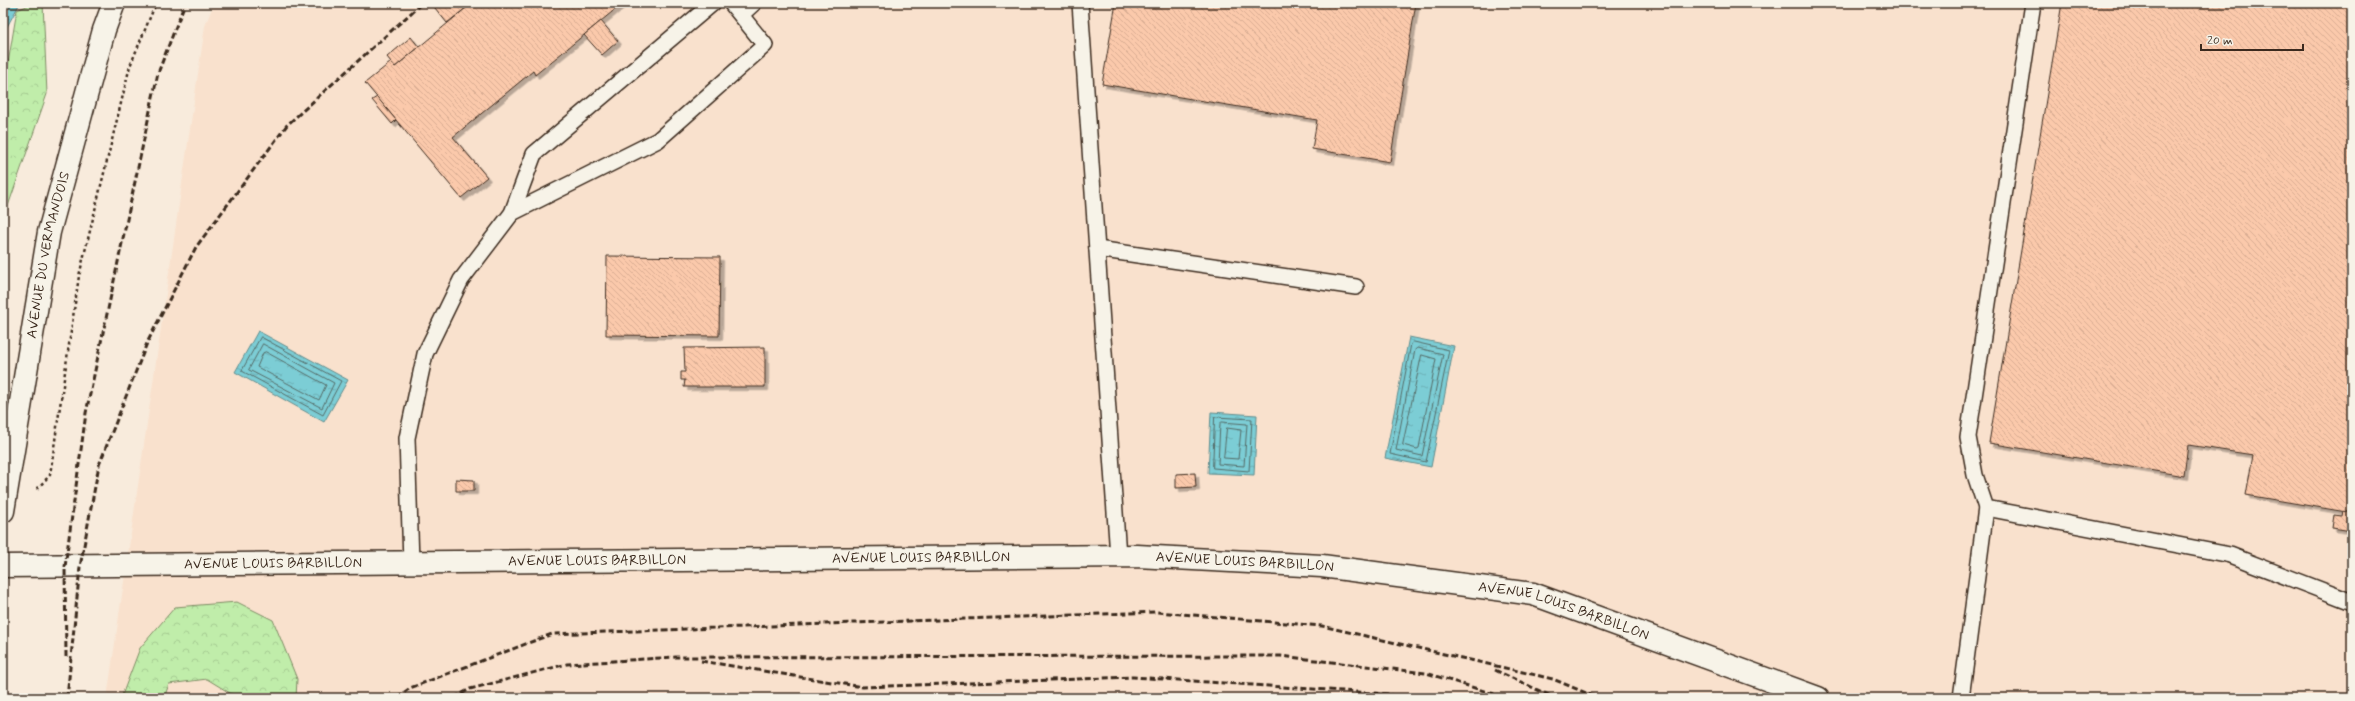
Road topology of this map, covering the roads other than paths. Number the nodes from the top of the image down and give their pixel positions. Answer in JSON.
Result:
{"nodes":[{"id":1,"x":114,"y":3,"type":"edge"},
{"id":2,"x":713,"y":3,"type":"edge"},
{"id":3,"x":731,"y":3,"type":"edge"},
{"id":4,"x":754,"y":3,"type":"edge"},
{"id":5,"x":1080,"y":3,"type":"edge"},
{"id":6,"x":2033,"y":3,"type":"edge"},
{"id":7,"x":741,"y":15,"type":"junction"},
{"id":8,"x":512,"y":213,"type":"junction"},
{"id":9,"x":1097,"y":249,"type":"junction"},
{"id":10,"x":1356,"y":287,"type":"dead end"},
{"id":11,"x":1986,"y":508,"type":"junction"},
{"id":12,"x":3,"y":511,"type":"edge"},
{"id":13,"x":1118,"y":556,"type":"junction"},
{"id":14,"x":411,"y":562,"type":"junction"},
{"id":15,"x":3,"y":566,"type":"edge"},
{"id":16,"x":2352,"y":602,"type":"edge"},
{"id":17,"x":1818,"y":698,"type":"edge"},
{"id":18,"x":1961,"y":698,"type":"edge"}],
"edges":[{"from":1,"to":12,"type":"street","name":"AVENUE DU VERMANDOIS"},
{"from":2,"to":8,"type":"lane"},
{"from":3,"to":7,"type":"lane"},
{"from":4,"to":7,"type":"lane"},
{"from":5,"to":9,"type":"lane"},
{"from":6,"to":11,"type":"lane"},
{"from":7,"to":8,"type":"lane"},
{"from":8,"to":14,"type":"lane"},
{"from":9,"to":10,"type":"lane"},
{"from":9,"to":13,"type":"lane"},
{"from":11,"to":16,"type":"lane"},
{"from":11,"to":18,"type":"lane"},
{"from":13,"to":14,"type":"street","name":"AVENUE LOUIS BARBILLON"},
{"from":13,"to":17,"type":"street","name":"AVENUE LOUIS BARBILLON"},
{"from":14,"to":15,"type":"street","name":"AVENUE LOUIS BARBILLON"}]}
